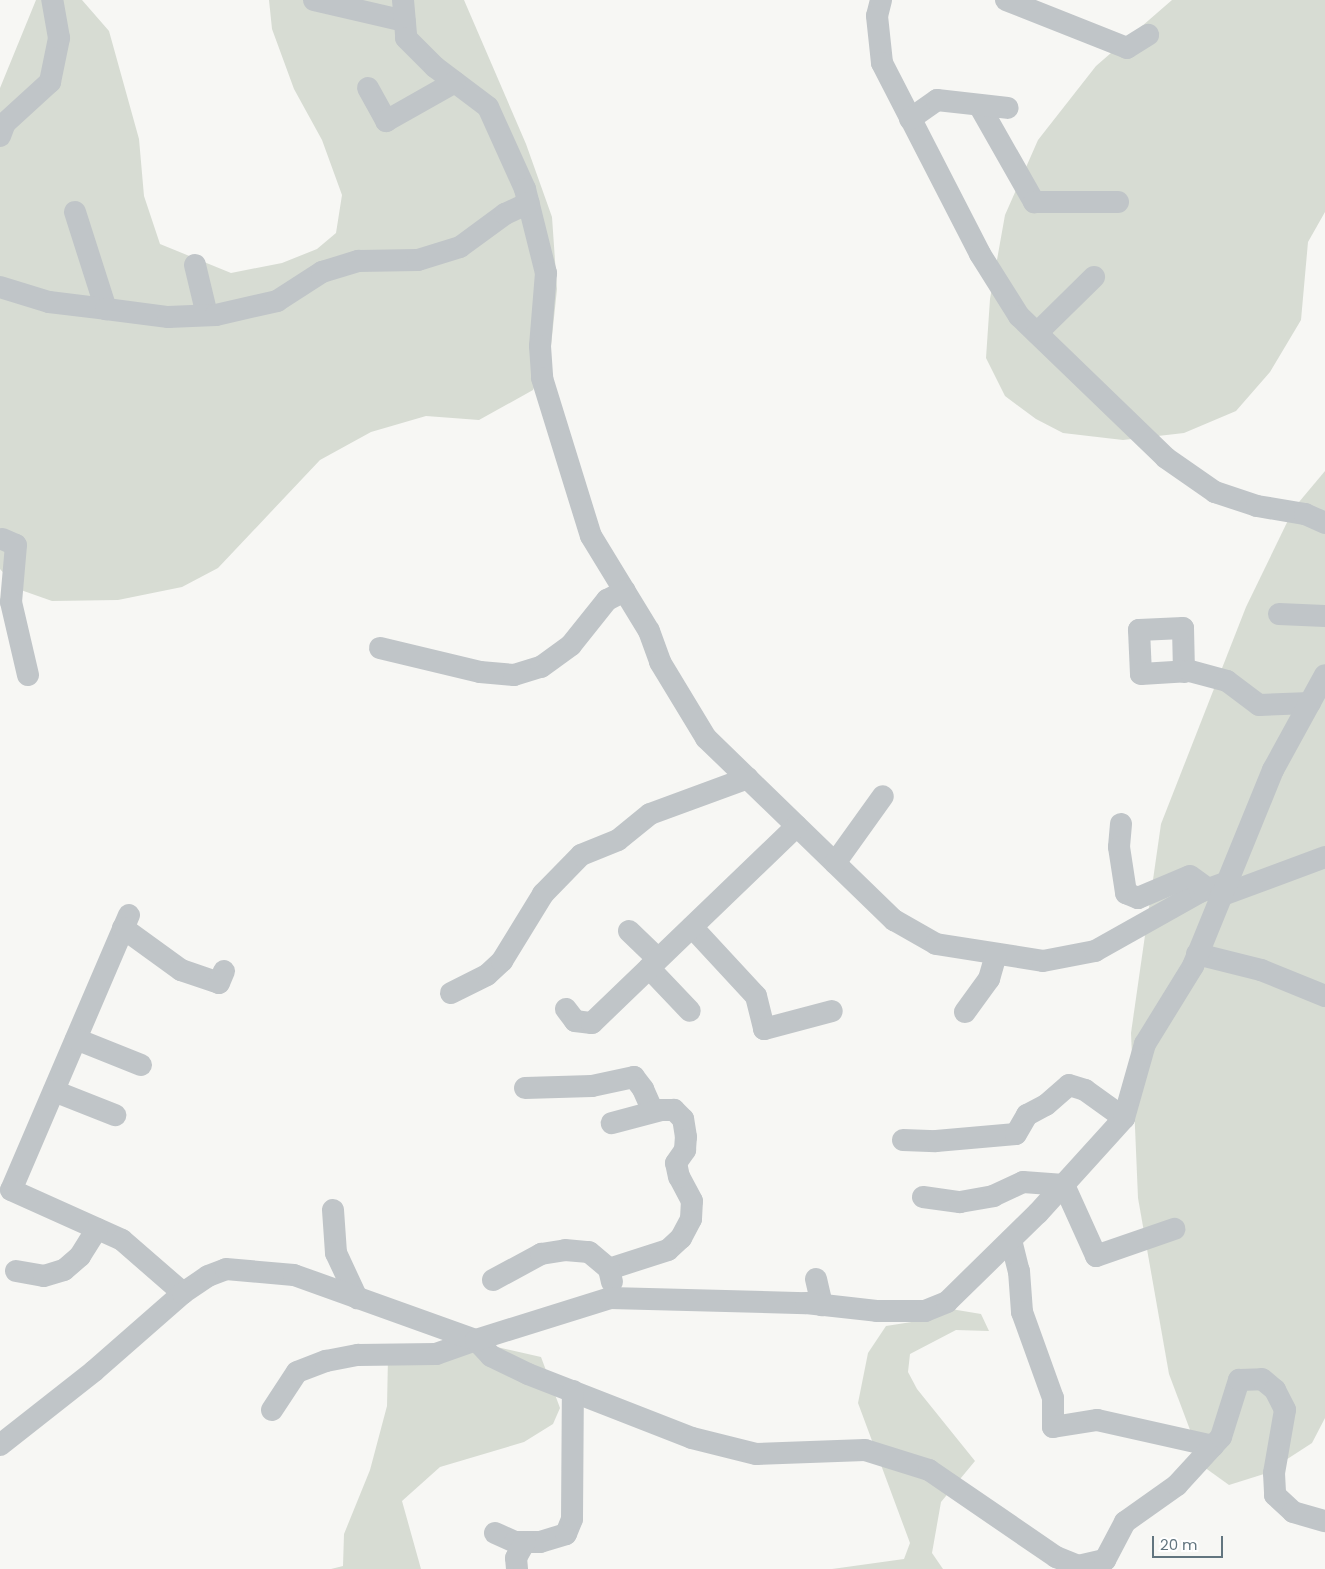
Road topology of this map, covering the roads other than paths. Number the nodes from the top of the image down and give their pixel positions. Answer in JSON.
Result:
{"nodes":[{"id":1,"x":52,"y":0,"type":"edge"},
{"id":2,"x":314,"y":0,"type":"edge"},
{"id":3,"x":881,"y":0,"type":"edge"},
{"id":4,"x":1006,"y":0,"type":"edge"},
{"id":5,"x":404,"y":11,"type":"edge"},
{"id":6,"x":1148,"y":35,"type":"dead end"},
{"id":7,"x":455,"y":82,"type":"junction"},
{"id":8,"x":368,"y":88,"type":"dead end"},
{"id":9,"x":979,"y":105,"type":"junction"},
{"id":10,"x":1008,"y":108,"type":"dead end"},
{"id":11,"x":910,"y":119,"type":"junction"},
{"id":12,"x":0,"y":136,"type":"edge"},
{"id":13,"x":1118,"y":202,"type":"dead end"},
{"id":14,"x":529,"y":203,"type":"junction"},
{"id":15,"x":75,"y":212,"type":"dead end"},
{"id":16,"x":195,"y":265,"type":"dead end"},
{"id":17,"x":1094,"y":277,"type":"dead end"},
{"id":18,"x":0,"y":287,"type":"edge"},
{"id":19,"x":106,"y":309,"type":"junction"},
{"id":20,"x":207,"y":315,"type":"junction"},
{"id":21,"x":1037,"y":333,"type":"junction"},
{"id":22,"x":1325,"y":523,"type":"edge"},
{"id":23,"x":1,"y":537,"type":"edge"},
{"id":24,"x":625,"y":591,"type":"junction"},
{"id":25,"x":1279,"y":614,"type":"dead end"},
{"id":26,"x":1325,"y":616,"type":"edge"},
{"id":27,"x":380,"y":648,"type":"dead end"},
{"id":28,"x":1184,"y":672,"type":"dead end"},
{"id":29,"x":28,"y":675,"type":"dead end"},
{"id":30,"x":1325,"y":675,"type":"edge"},
{"id":31,"x":1310,"y":703,"type":"junction"},
{"id":32,"x":748,"y":778,"type":"junction"},
{"id":33,"x":883,"y":796,"type":"dead end"},
{"id":34,"x":1121,"y":824,"type":"dead end"},
{"id":35,"x":797,"y":826,"type":"junction"},
{"id":36,"x":1325,"y":857,"type":"edge"},
{"id":37,"x":835,"y":863,"type":"junction"},
{"id":38,"x":1217,"y":889,"type":"junction"},
{"id":39,"x":692,"y":927,"type":"junction"},
{"id":40,"x":629,"y":931,"type":"dead end"},
{"id":41,"x":996,"y":954,"type":"junction"},
{"id":42,"x":1197,"y":954,"type":"junction"},
{"id":43,"x":654,"y":964,"type":"junction"},
{"id":44,"x":224,"y":971,"type":"dead end"},
{"id":45,"x":451,"y":993,"type":"dead end"},
{"id":46,"x":1325,"y":996,"type":"edge"},
{"id":47,"x":566,"y":1009,"type":"dead end"},
{"id":48,"x":690,"y":1011,"type":"dead end"},
{"id":49,"x":832,"y":1011,"type":"dead end"},
{"id":50,"x":965,"y":1012,"type":"dead end"},
{"id":51,"x":76,"y":1039,"type":"junction"},
{"id":52,"x":141,"y":1065,"type":"dead end"},
{"id":53,"x":525,"y":1088,"type":"dead end"},
{"id":54,"x":54,"y":1091,"type":"junction"},
{"id":55,"x":653,"y":1111,"type":"junction"},
{"id":56,"x":115,"y":1115,"type":"dead end"},
{"id":57,"x":1124,"y":1118,"type":"junction"},
{"id":58,"x":612,"y":1123,"type":"dead end"},
{"id":59,"x":903,"y":1140,"type":"dead end"},
{"id":60,"x":1064,"y":1185,"type":"junction"},
{"id":61,"x":6,"y":1187,"type":"edge"},
{"id":62,"x":922,"y":1196,"type":"dead end"},
{"id":63,"x":333,"y":1210,"type":"dead end"},
{"id":64,"x":97,"y":1229,"type":"junction"},
{"id":65,"x":1174,"y":1229,"type":"dead end"},
{"id":66,"x":1011,"y":1240,"type":"junction"},
{"id":67,"x":608,"y":1269,"type":"junction"},
{"id":68,"x":16,"y":1271,"type":"dead end"},
{"id":69,"x":816,"y":1279,"type":"dead end"},
{"id":70,"x":493,"y":1280,"type":"dead end"},
{"id":71,"x":183,"y":1293,"type":"junction"},
{"id":72,"x":356,"y":1298,"type":"junction"},
{"id":73,"x":615,"y":1298,"type":"junction"},
{"id":74,"x":822,"y":1305,"type":"junction"},
{"id":75,"x":476,"y":1340,"type":"junction"},
{"id":76,"x":572,"y":1392,"type":"junction"},
{"id":77,"x":272,"y":1410,"type":"dead end"},
{"id":78,"x":0,"y":1445,"type":"edge"},
{"id":79,"x":1213,"y":1446,"type":"junction"},
{"id":80,"x":1325,"y":1521,"type":"edge"},
{"id":81,"x":496,"y":1533,"type":"dead end"},
{"id":82,"x":525,"y":1542,"type":"junction"},
{"id":83,"x":1111,"y":1564,"type":"edge"},
{"id":84,"x":1070,"y":1566,"type":"edge"},
{"id":85,"x":517,"y":1569,"type":"edge"}],
"edges":[{"from":1,"to":12,"type":"street"},
{"from":2,"to":5,"type":"street"},
{"from":3,"to":11,"type":"street"},
{"from":4,"to":6,"type":"street"},
{"from":5,"to":7,"type":"street"},
{"from":7,"to":8,"type":"street"},
{"from":7,"to":14,"type":"street"},
{"from":9,"to":10,"type":"street"},
{"from":9,"to":11,"type":"street"},
{"from":9,"to":13,"type":"street"},
{"from":11,"to":21,"type":"street"},
{"from":14,"to":20,"type":"street"},
{"from":14,"to":24,"type":"street"},
{"from":15,"to":19,"type":"street"},
{"from":16,"to":20,"type":"street"},
{"from":17,"to":21,"type":"street"},
{"from":18,"to":19,"type":"street"},
{"from":19,"to":20,"type":"street"},
{"from":21,"to":22,"type":"street"},
{"from":23,"to":29,"type":"street"},
{"from":24,"to":27,"type":"street"},
{"from":24,"to":32,"type":"street"},
{"from":25,"to":26,"type":"street"},
{"from":28,"to":31,"type":"street"},
{"from":30,"to":31,"type":"street"},
{"from":31,"to":38,"type":"street"},
{"from":32,"to":35,"type":"street"},
{"from":32,"to":45,"type":"street"},
{"from":33,"to":37,"type":"street"},
{"from":34,"to":38,"type":"street"},
{"from":35,"to":37,"type":"street"},
{"from":35,"to":39,"type":"street"},
{"from":36,"to":38,"type":"street"},
{"from":37,"to":41,"type":"street"},
{"from":38,"to":41,"type":"street"},
{"from":38,"to":42,"type":"street"},
{"from":39,"to":43,"type":"street"},
{"from":39,"to":49,"type":"street"},
{"from":40,"to":43,"type":"street"},
{"from":41,"to":50,"type":"street"},
{"from":42,"to":46,"type":"street"},
{"from":42,"to":57,"type":"street"},
{"from":43,"to":47,"type":"street"},
{"from":43,"to":48,"type":"street"},
{"from":44,"to":51,"type":"street"},
{"from":51,"to":52,"type":"street"},
{"from":51,"to":54,"type":"street"},
{"from":53,"to":55,"type":"street"},
{"from":54,"to":56,"type":"street"},
{"from":54,"to":61,"type":"street"},
{"from":55,"to":58,"type":"street"},
{"from":55,"to":67,"type":"street"},
{"from":57,"to":59,"type":"street"},
{"from":57,"to":60,"type":"street"},
{"from":60,"to":62,"type":"street"},
{"from":60,"to":65,"type":"street"},
{"from":60,"to":66,"type":"street"},
{"from":61,"to":64,"type":"street"},
{"from":63,"to":72,"type":"street"},
{"from":64,"to":68,"type":"street"},
{"from":64,"to":71,"type":"street"},
{"from":66,"to":74,"type":"street"},
{"from":66,"to":79,"type":"street"},
{"from":67,"to":70,"type":"street"},
{"from":67,"to":73,"type":"street"},
{"from":69,"to":74,"type":"street"},
{"from":71,"to":72,"type":"street"},
{"from":71,"to":78,"type":"street"},
{"from":72,"to":75,"type":"street"},
{"from":73,"to":74,"type":"street"},
{"from":73,"to":75,"type":"street"},
{"from":75,"to":76,"type":"street"},
{"from":75,"to":77,"type":"street"},
{"from":76,"to":82,"type":"street"},
{"from":76,"to":84,"type":"street"},
{"from":79,"to":80,"type":"street"},
{"from":79,"to":83,"type":"street"},
{"from":81,"to":82,"type":"street"},
{"from":82,"to":85,"type":"street"},
{"from":83,"to":84,"type":"street"}]}
